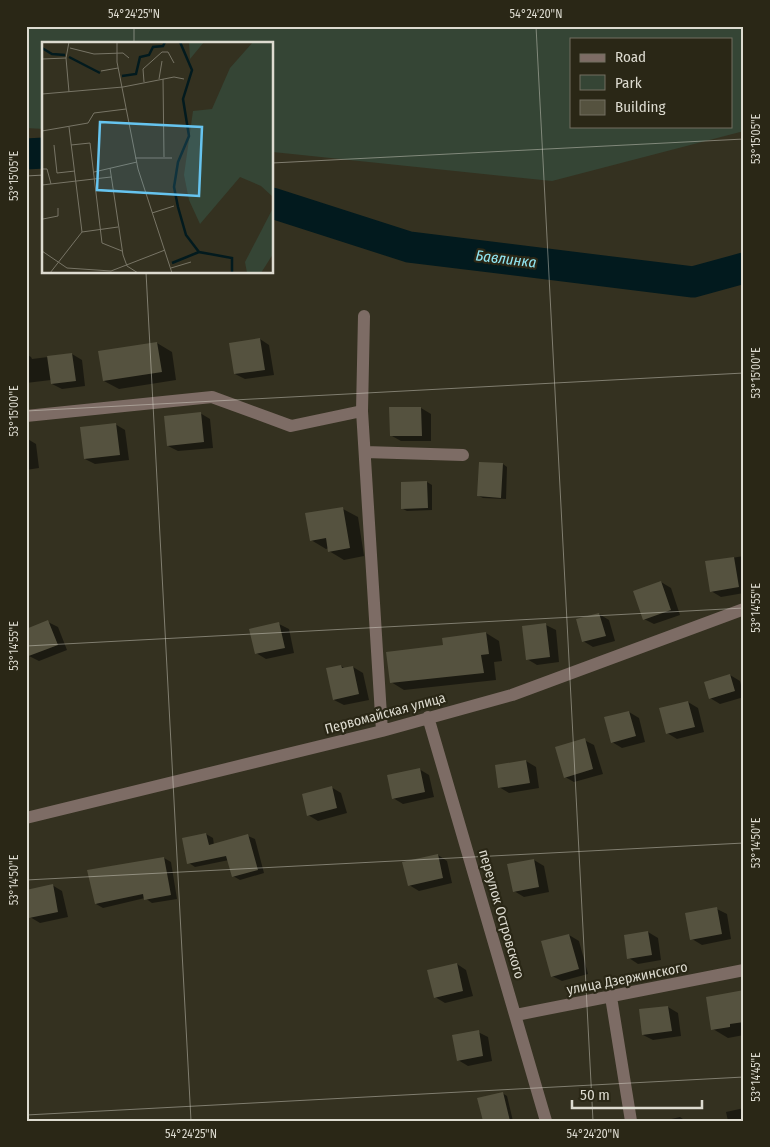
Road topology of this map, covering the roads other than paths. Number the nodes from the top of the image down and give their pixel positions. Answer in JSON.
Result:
{"nodes":[{"id":1,"x":364,"y":316,"type":"dead end"},
{"id":2,"x":362,"y":411,"type":"junction"},
{"id":3,"x":26,"y":416,"type":"edge"},
{"id":4,"x":364,"y":452,"type":"junction"},
{"id":5,"x":463,"y":455,"type":"dead end"},
{"id":6,"x":744,"y":609,"type":"edge"},
{"id":7,"x":428,"y":717,"type":"junction"},
{"id":8,"x":382,"y":731,"type":"junction"},
{"id":9,"x":26,"y":818,"type":"edge"},
{"id":10,"x":744,"y":970,"type":"edge"},
{"id":11,"x":611,"y":997,"type":"junction"},
{"id":12,"x":516,"y":1015,"type":"junction"},
{"id":13,"x":546,"y":1121,"type":"edge"},
{"id":14,"x":631,"y":1121,"type":"edge"}],
"edges":[{"from":1,"to":2,"type":"street"},
{"from":2,"to":3,"type":"street"},
{"from":2,"to":4,"type":"street"},
{"from":4,"to":5,"type":"street"},
{"from":4,"to":8,"type":"street"},
{"from":6,"to":7,"type":"street","name":"Первомайская улица"},
{"from":7,"to":8,"type":"street","name":"Первомайская улица"},
{"from":7,"to":12,"type":"street","name":"переулок Островского"},
{"from":8,"to":9,"type":"street","name":"Первомайская улица"},
{"from":10,"to":11,"type":"street","name":"улица Дзержинского"},
{"from":11,"to":12,"type":"street","name":"улица Дзержинского"},
{"from":11,"to":14,"type":"street"},
{"from":12,"to":13,"type":"street","name":"переулок Островского"}]}
